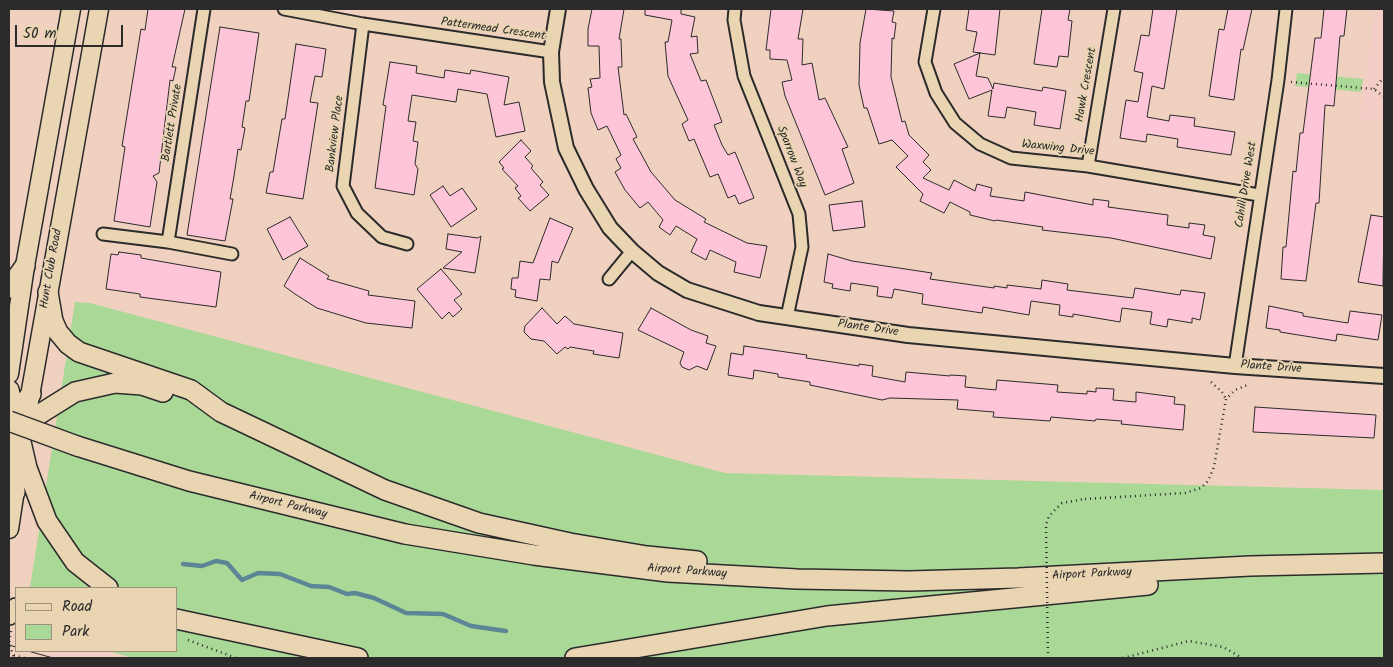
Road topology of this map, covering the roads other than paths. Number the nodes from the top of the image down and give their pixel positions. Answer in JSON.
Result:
{"nodes":[{"id":1,"x":71,"y":9,"type":"edge"},
{"id":2,"x":99,"y":9,"type":"edge"},
{"id":3,"x":204,"y":9,"type":"edge"},
{"id":4,"x":284,"y":9,"type":"edge"},
{"id":5,"x":558,"y":9,"type":"edge"},
{"id":6,"x":735,"y":9,"type":"edge"},
{"id":7,"x":934,"y":9,"type":"edge"},
{"id":8,"x":1114,"y":9,"type":"edge"},
{"id":9,"x":1286,"y":9,"type":"edge"},
{"id":10,"x":364,"y":24,"type":"junction"},
{"id":11,"x":551,"y":52,"type":"junction"},
{"id":12,"x":1088,"y":166,"type":"junction"},
{"id":13,"x":1259,"y":195,"type":"junction"},
{"id":14,"x":103,"y":234,"type":"dead end"},
{"id":15,"x":168,"y":242,"type":"junction"},
{"id":16,"x":407,"y":244,"type":"dead end"},
{"id":17,"x":632,"y":251,"type":"junction"},
{"id":18,"x":232,"y":254,"type":"dead end"},
{"id":19,"x":25,"y":266,"type":"junction"},
{"id":20,"x":609,"y":279,"type":"dead end"},
{"id":21,"x":9,"y":288,"type":"edge"},
{"id":22,"x":48,"y":292,"type":"junction"},
{"id":23,"x":787,"y":317,"type":"junction"},
{"id":24,"x":1234,"y":366,"type":"junction"},
{"id":25,"x":9,"y":374,"type":"edge"},
{"id":26,"x":1384,"y":376,"type":"edge"},
{"id":27,"x":9,"y":390,"type":"edge"},
{"id":28,"x":31,"y":394,"type":"joint"},
{"id":29,"x":221,"y":412,"type":"junction"},
{"id":30,"x":15,"y":430,"type":"edge"},
{"id":31,"x":9,"y":462,"type":"edge"},
{"id":32,"x":15,"y":492,"type":"junction"},
{"id":33,"x":9,"y":529,"type":"edge"},
{"id":34,"x":1384,"y":563,"type":"edge"},
{"id":35,"x":1358,"y":564,"type":"junction"},
{"id":36,"x":885,"y":581,"type":"junction"},
{"id":37,"x":107,"y":587,"type":"edge"},
{"id":38,"x":181,"y":624,"type":"edge"},
{"id":39,"x":358,"y":658,"type":"edge"},
{"id":40,"x":575,"y":658,"type":"edge"}],
"edges":[{"from":1,"to":19,"type":"main road","name":"Hunt Club Road"},
{"from":2,"to":22,"type":"main road","name":"Hunt Club Road"},
{"from":3,"to":15,"type":"street","name":"Bartlett Private"},
{"from":4,"to":10,"type":"street","name":"Pattermead Crescent"},
{"from":5,"to":11,"type":"street","name":"Plante Drive"},
{"from":6,"to":23,"type":"street","name":"Sparrow Way"},
{"from":7,"to":12,"type":"street","name":"Waxwing Drive"},
{"from":8,"to":12,"type":"street","name":"Hawk Crescent"},
{"from":9,"to":13,"type":"street","name":"Cahill Drive West"},
{"from":10,"to":11,"type":"street","name":"Pattermead Crescent"},
{"from":10,"to":16,"type":"street","name":"Bankview Place"},
{"from":11,"to":17,"type":"street","name":"Plante Drive"},
{"from":12,"to":13,"type":"street","name":"Waxwing Drive"},
{"from":13,"to":24,"type":"street","name":"Cahill Drive West"},
{"from":14,"to":15,"type":"street"},
{"from":15,"to":18,"type":"street"},
{"from":17,"to":20,"type":"street"},
{"from":17,"to":23,"type":"street","name":"Plante Drive"},
{"from":19,"to":21,"type":"highway"},
{"from":19,"to":25,"type":"main road","name":"Hunt Club Road"},
{"from":22,"to":28,"type":"main road","name":"Hunt Club Road"},
{"from":22,"to":29,"type":"highway"},
{"from":23,"to":24,"type":"street","name":"Plante Drive"},
{"from":24,"to":26,"type":"street","name":"Plante Drive"},
{"from":27,"to":30,"type":"highway"},
{"from":28,"to":30,"type":"highway"},
{"from":29,"to":30,"type":"highway"},
{"from":29,"to":36,"type":"highway"},
{"from":30,"to":32,"type":"main road"},
{"from":30,"to":36,"type":"highway","name":"Airport Parkway","bridge":true},
{"from":30,"to":37,"type":"highway"},
{"from":31,"to":32,"type":"highway"},
{"from":32,"to":33,"type":"main road"},
{"from":34,"to":35,"type":"highway","name":"Airport Parkway"},
{"from":35,"to":36,"type":"highway","name":"Airport Parkway"},
{"from":35,"to":40,"type":"highway"},
{"from":38,"to":39,"type":"highway"}]}
